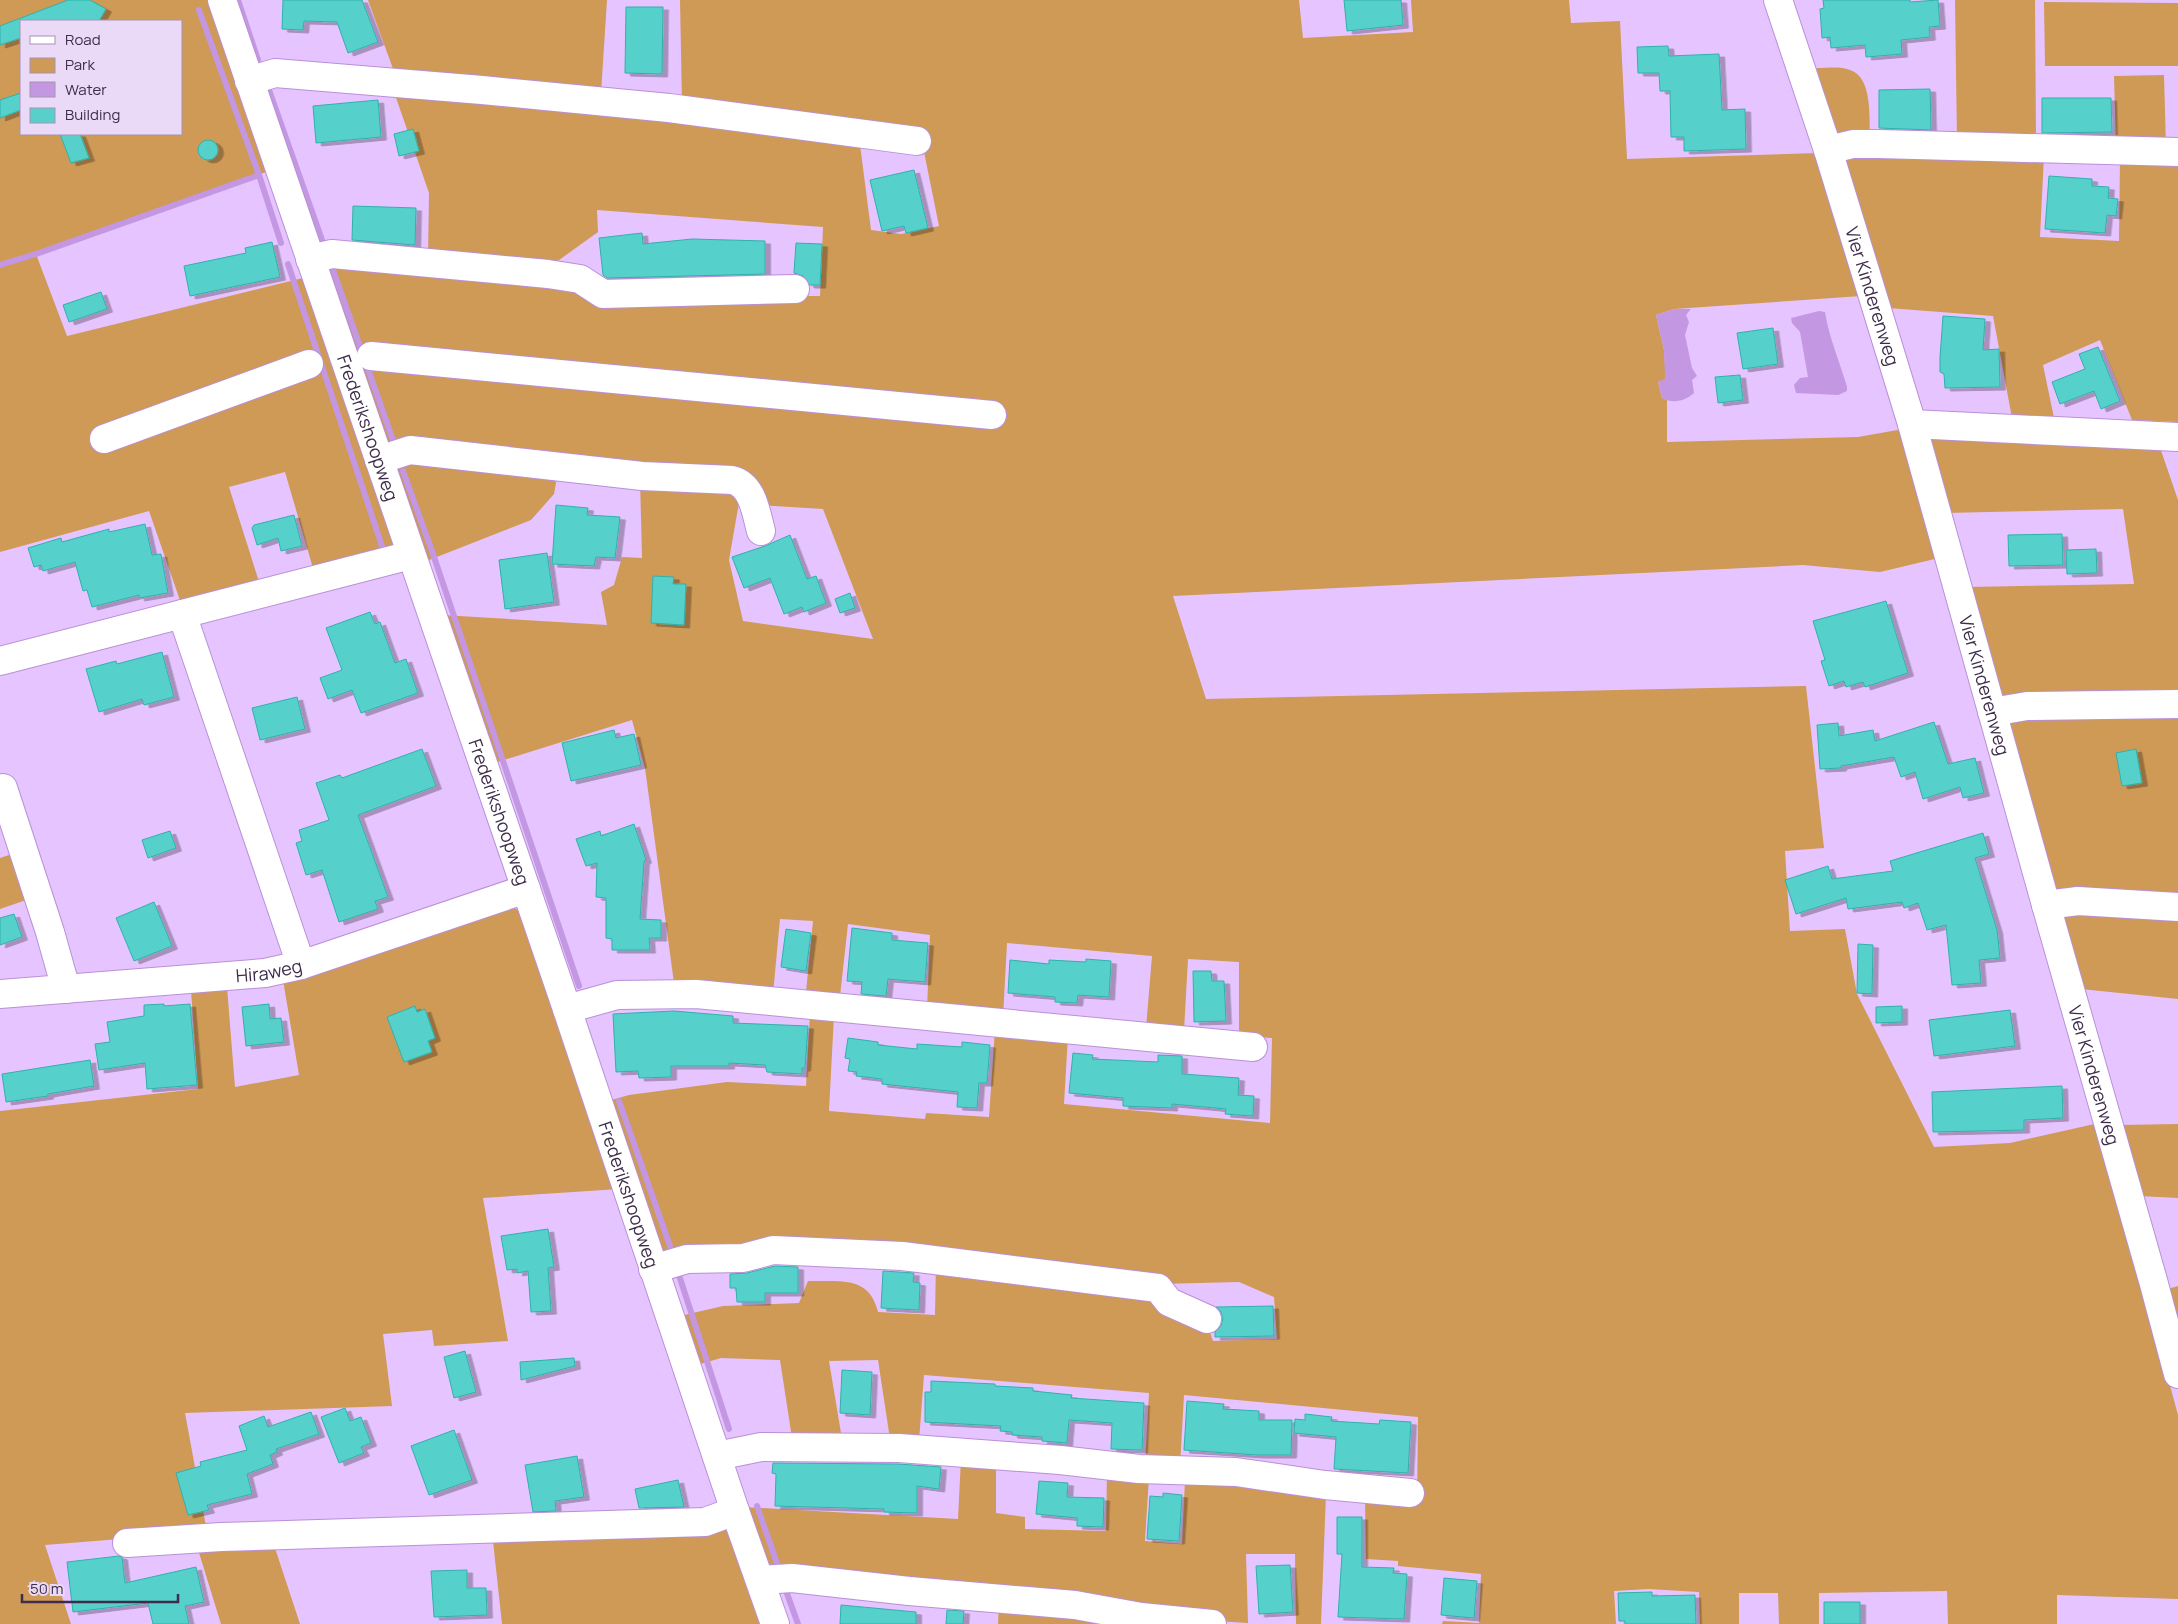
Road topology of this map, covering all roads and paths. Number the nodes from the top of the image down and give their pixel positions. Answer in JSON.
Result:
{"nodes":[{"id":1,"x":222,"y":0,"type":"edge"},
{"id":2,"x":1778,"y":0,"type":"edge"},
{"id":3,"x":249,"y":81,"type":"junction"},
{"id":4,"x":917,"y":141,"type":"dead end"},
{"id":5,"x":1828,"y":150,"type":"junction"},
{"id":6,"x":2178,"y":152,"type":"edge"},
{"id":7,"x":310,"y":259,"type":"junction"},
{"id":8,"x":795,"y":289,"type":"dead end"},
{"id":9,"x":341,"y":358,"type":"junction"},
{"id":10,"x":992,"y":416,"type":"dead end"},
{"id":11,"x":1912,"y":424,"type":"junction"},
{"id":12,"x":2178,"y":437,"type":"edge"},
{"id":13,"x":104,"y":439,"type":"dead end"},
{"id":14,"x":378,"y":460,"type":"junction"},
{"id":15,"x":761,"y":531,"type":"dead end"},
{"id":16,"x":411,"y":555,"type":"junction"},
{"id":17,"x":182,"y":614,"type":"junction"},
{"id":18,"x":0,"y":661,"type":"edge"},
{"id":19,"x":2178,"y":704,"type":"edge"},
{"id":20,"x":1992,"y":712,"type":"junction"},
{"id":21,"x":3,"y":788,"type":"dead end"},
{"id":22,"x":526,"y":889,"type":"junction"},
{"id":23,"x":2046,"y":905,"type":"junction"},
{"id":24,"x":2178,"y":906,"type":"edge"},
{"id":25,"x":301,"y":965,"type":"junction"},
{"id":26,"x":66,"y":989,"type":"junction"},
{"id":27,"x":0,"y":994,"type":"edge"},
{"id":28,"x":567,"y":1009,"type":"junction"},
{"id":29,"x":1253,"y":1047,"type":"dead end"},
{"id":30,"x":653,"y":1268,"type":"junction"},
{"id":31,"x":1207,"y":1319,"type":"dead end"},
{"id":32,"x":2178,"y":1374,"type":"edge"},
{"id":33,"x":717,"y":1456,"type":"junction"},
{"id":34,"x":1410,"y":1493,"type":"dead end"},
{"id":35,"x":735,"y":1511,"type":"junction"},
{"id":36,"x":127,"y":1543,"type":"dead end"},
{"id":37,"x":760,"y":1580,"type":"junction"},
{"id":38,"x":775,"y":1624,"type":"edge"},
{"id":39,"x":1212,"y":1624,"type":"edge"}],
"edges":[{"from":1,"to":3,"type":"street","name":"Frederikshoopweg"},
{"from":2,"to":5,"type":"street","name":"Vier Kinderenweg"},
{"from":3,"to":4,"type":"street"},
{"from":3,"to":7,"type":"street","name":"Frederikshoopweg"},
{"from":5,"to":6,"type":"street"},
{"from":5,"to":11,"type":"street","name":"Vier Kinderenweg"},
{"from":7,"to":8,"type":"street"},
{"from":7,"to":9,"type":"street","name":"Frederikshoopweg"},
{"from":9,"to":10,"type":"street"},
{"from":9,"to":13,"type":"street"},
{"from":9,"to":14,"type":"street","name":"Frederikshoopweg"},
{"from":11,"to":12,"type":"street"},
{"from":11,"to":20,"type":"street","name":"Vier Kinderenweg"},
{"from":14,"to":15,"type":"street"},
{"from":14,"to":16,"type":"street","name":"Frederikshoopweg"},
{"from":16,"to":17,"type":"street"},
{"from":16,"to":22,"type":"street","name":"Frederikshoopweg"},
{"from":17,"to":18,"type":"street"},
{"from":17,"to":25,"type":"street"},
{"from":19,"to":20,"type":"street"},
{"from":20,"to":23,"type":"street","name":"Vier Kinderenweg"},
{"from":21,"to":26,"type":"street"},
{"from":22,"to":25,"type":"street","name":"Hiraweg"},
{"from":22,"to":28,"type":"street","name":"Frederikshoopweg"},
{"from":23,"to":24,"type":"street"},
{"from":23,"to":32,"type":"street","name":"Vier Kinderenweg"},
{"from":25,"to":26,"type":"street","name":"Hiraweg"},
{"from":26,"to":27,"type":"street","name":"Hiraweg"},
{"from":28,"to":29,"type":"street"},
{"from":28,"to":30,"type":"street","name":"Frederikshoopweg"},
{"from":30,"to":31,"type":"street"},
{"from":30,"to":33,"type":"street","name":"Frederikshoopweg"},
{"from":33,"to":34,"type":"street"},
{"from":33,"to":35,"type":"street","name":"Frederikshoopweg"},
{"from":35,"to":36,"type":"street"},
{"from":35,"to":37,"type":"street","name":"Frederikshoopweg"},
{"from":37,"to":38,"type":"street","name":"Frederikshoopweg"},
{"from":37,"to":39,"type":"street"}]}
